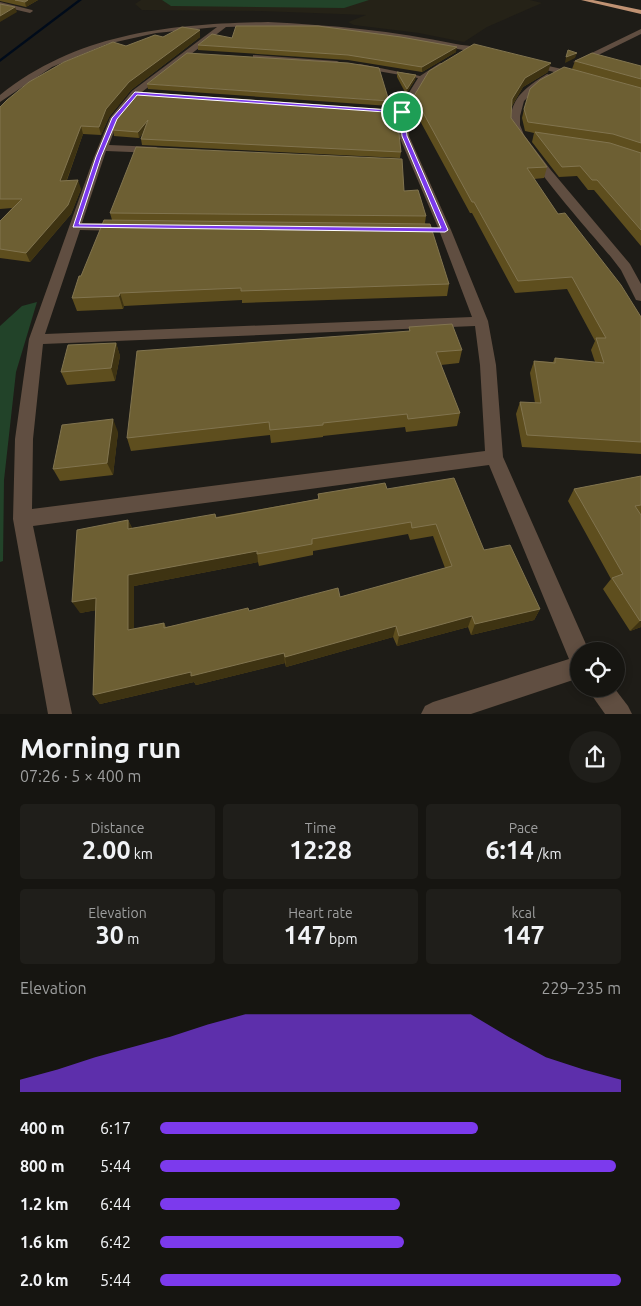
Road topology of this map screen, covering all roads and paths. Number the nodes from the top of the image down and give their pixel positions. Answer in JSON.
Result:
{"nodes":[{"id":1,"x":584,"y":0,"type":"edge"},
{"id":2,"x":615,"y":0,"type":"edge"},
{"id":3,"x":1,"y":2,"type":"edge"},
{"id":4,"x":641,"y":6,"type":"edge"},
{"id":5,"x":30,"y":11,"type":"dead end"},
{"id":6,"x":641,"y":12,"type":"edge"},
{"id":7,"x":224,"y":26,"type":"junction"},
{"id":8,"x":641,"y":31,"type":"edge"},
{"id":9,"x":470,"y":49,"type":"junction"},
{"id":10,"x":493,"y":54,"type":"edge"},
{"id":11,"x":246,"y":57,"type":"edge"},
{"id":12,"x":522,"y":61,"type":"edge"},
{"id":13,"x":560,"y":70,"type":"junction"},
{"id":14,"x":423,"y":77,"type":"junction"},
{"id":15,"x":586,"y":77,"type":"edge"},
{"id":16,"x":0,"y":99,"type":"edge"},
{"id":17,"x":519,"y":135,"type":"junction"},
{"id":18,"x":537,"y":138,"type":"edge"},
{"id":19,"x":102,"y":148,"type":"junction"},
{"id":20,"x":171,"y":151,"type":"edge"},
{"id":21,"x":75,"y":226,"type":"junction"},
{"id":22,"x":135,"y":227,"type":"edge"},
{"id":23,"x":641,"y":297,"type":"edge"},
{"id":24,"x":481,"y":321,"type":"junction"},
{"id":25,"x":36,"y":339,"type":"junction"},
{"id":26,"x":494,"y":457,"type":"junction"},
{"id":27,"x":22,"y":519,"type":"junction"},
{"id":28,"x":573,"y":642,"type":"edge"},
{"id":29,"x":570,"y":670,"type":"edge"},
{"id":30,"x":607,"y":697,"type":"edge"},
{"id":31,"x":60,"y":714,"type":"edge"},
{"id":32,"x":433,"y":714,"type":"edge"},
{"id":33,"x":620,"y":714,"type":"edge"}],
"edges":[{"from":1,"to":6,"type":"highway"},
{"from":2,"to":4,"type":"highway"},
{"from":3,"to":5,"type":"street"},
{"from":7,"to":9,"type":"street"},
{"from":7,"to":16,"type":"street"},
{"from":7,"to":19,"type":"street"},
{"from":8,"to":13,"type":"street"},
{"from":9,"to":10,"type":"street"},
{"from":9,"to":14,"type":"street"},
{"from":11,"to":14,"type":"street"},
{"from":12,"to":13,"type":"street"},
{"from":13,"to":15,"type":"street"},
{"from":13,"to":17,"type":"street"},
{"from":14,"to":24,"type":"street"},
{"from":17,"to":18,"type":"street"},
{"from":17,"to":23,"type":"street"},
{"from":19,"to":20,"type":"street"},
{"from":19,"to":21,"type":"street"},
{"from":21,"to":22,"type":"street"},
{"from":21,"to":25,"type":"street"},
{"from":24,"to":25,"type":"street"},
{"from":24,"to":26,"type":"street"},
{"from":25,"to":27,"type":"street"},
{"from":26,"to":27,"type":"street"},
{"from":26,"to":28,"type":"street"},
{"from":27,"to":31,"type":"street"},
{"from":29,"to":32,"type":"street"},
{"from":30,"to":33,"type":"street"}]}
